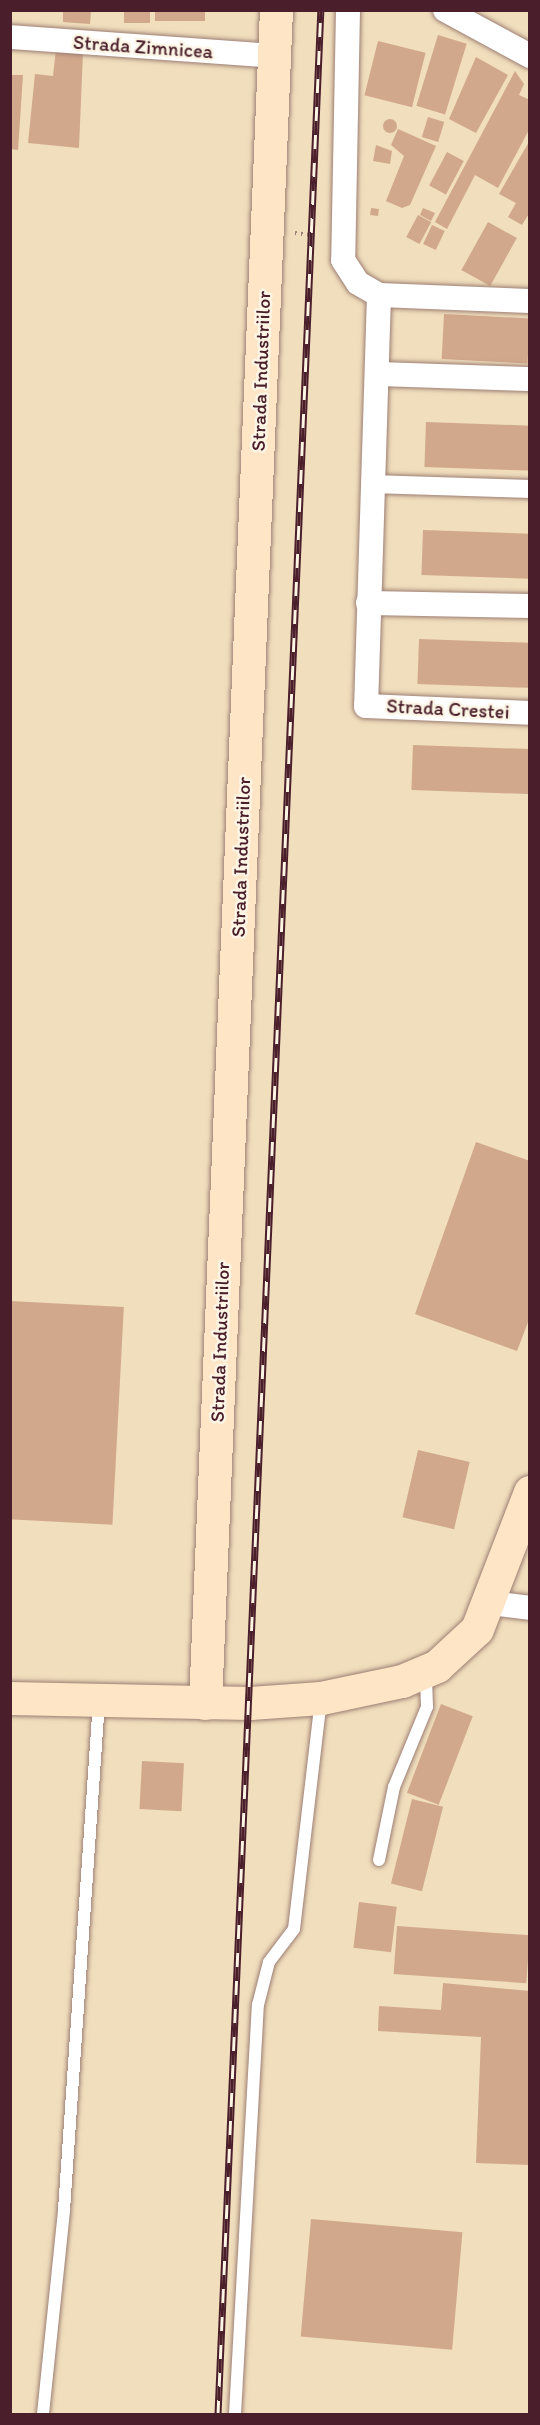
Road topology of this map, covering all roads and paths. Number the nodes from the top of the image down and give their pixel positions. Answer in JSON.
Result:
{"nodes":[{"id":1,"x":276,"y":10,"type":"edge"},
{"id":2,"x":348,"y":10,"type":"edge"},
{"id":3,"x":445,"y":10,"type":"edge"},
{"id":4,"x":10,"y":38,"type":"edge"},
{"id":5,"x":274,"y":56,"type":"junction"},
{"id":6,"x":530,"y":56,"type":"edge"},
{"id":7,"x":267,"y":229,"type":"junction"},
{"id":8,"x":342,"y":239,"type":"junction"},
{"id":9,"x":379,"y":295,"type":"junction"},
{"id":10,"x":530,"y":301,"type":"edge"},
{"id":11,"x":377,"y":374,"type":"junction"},
{"id":12,"x":530,"y":379,"type":"edge"},
{"id":13,"x":372,"y":484,"type":"junction"},
{"id":14,"x":530,"y":489,"type":"edge"},
{"id":15,"x":368,"y":603,"type":"junction"},
{"id":16,"x":530,"y":606,"type":"edge"},
{"id":17,"x":530,"y":713,"type":"edge"},
{"id":18,"x":530,"y":1492,"type":"edge"},
{"id":19,"x":491,"y":1603,"type":"junction"},
{"id":20,"x":530,"y":1608,"type":"edge"},
{"id":21,"x":426,"y":1670,"type":"junction"},
{"id":22,"x":10,"y":1698,"type":"edge"},
{"id":23,"x":321,"y":1698,"type":"junction"},
{"id":24,"x":99,"y":1701,"type":"junction"},
{"id":25,"x":205,"y":1703,"type":"junction"},
{"id":26,"x":379,"y":1860,"type":"dead end"},
{"id":27,"x":43,"y":2415,"type":"edge"},
{"id":28,"x":235,"y":2415,"type":"edge"}],
"edges":[{"from":1,"to":5,"type":"main road","name":"Strada Industriilor"},
{"from":2,"to":8,"type":"street"},
{"from":3,"to":6,"type":"street"},
{"from":4,"to":5,"type":"street","name":"Strada Zimnicea"},
{"from":5,"to":7,"type":"main road","name":"Strada Industriilor"},
{"from":7,"to":8,"type":"path"},
{"from":7,"to":25,"type":"main road","name":"Strada Industriilor"},
{"from":8,"to":9,"type":"street"},
{"from":9,"to":10,"type":"street"},
{"from":9,"to":11,"type":"street"},
{"from":11,"to":12,"type":"street"},
{"from":11,"to":13,"type":"street"},
{"from":13,"to":14,"type":"street"},
{"from":13,"to":15,"type":"street"},
{"from":15,"to":16,"type":"street"},
{"from":15,"to":17,"type":"street","name":"Strada Crestei"},
{"from":18,"to":19,"type":"main road"},
{"from":19,"to":20,"type":"street"},
{"from":19,"to":21,"type":"main road"},
{"from":21,"to":23,"type":"main road"},
{"from":21,"to":26,"type":"lane"},
{"from":22,"to":24,"type":"main road"},
{"from":23,"to":25,"type":"main road"},
{"from":23,"to":28,"type":"lane"},
{"from":24,"to":25,"type":"main road"},
{"from":24,"to":27,"type":"lane"}]}
